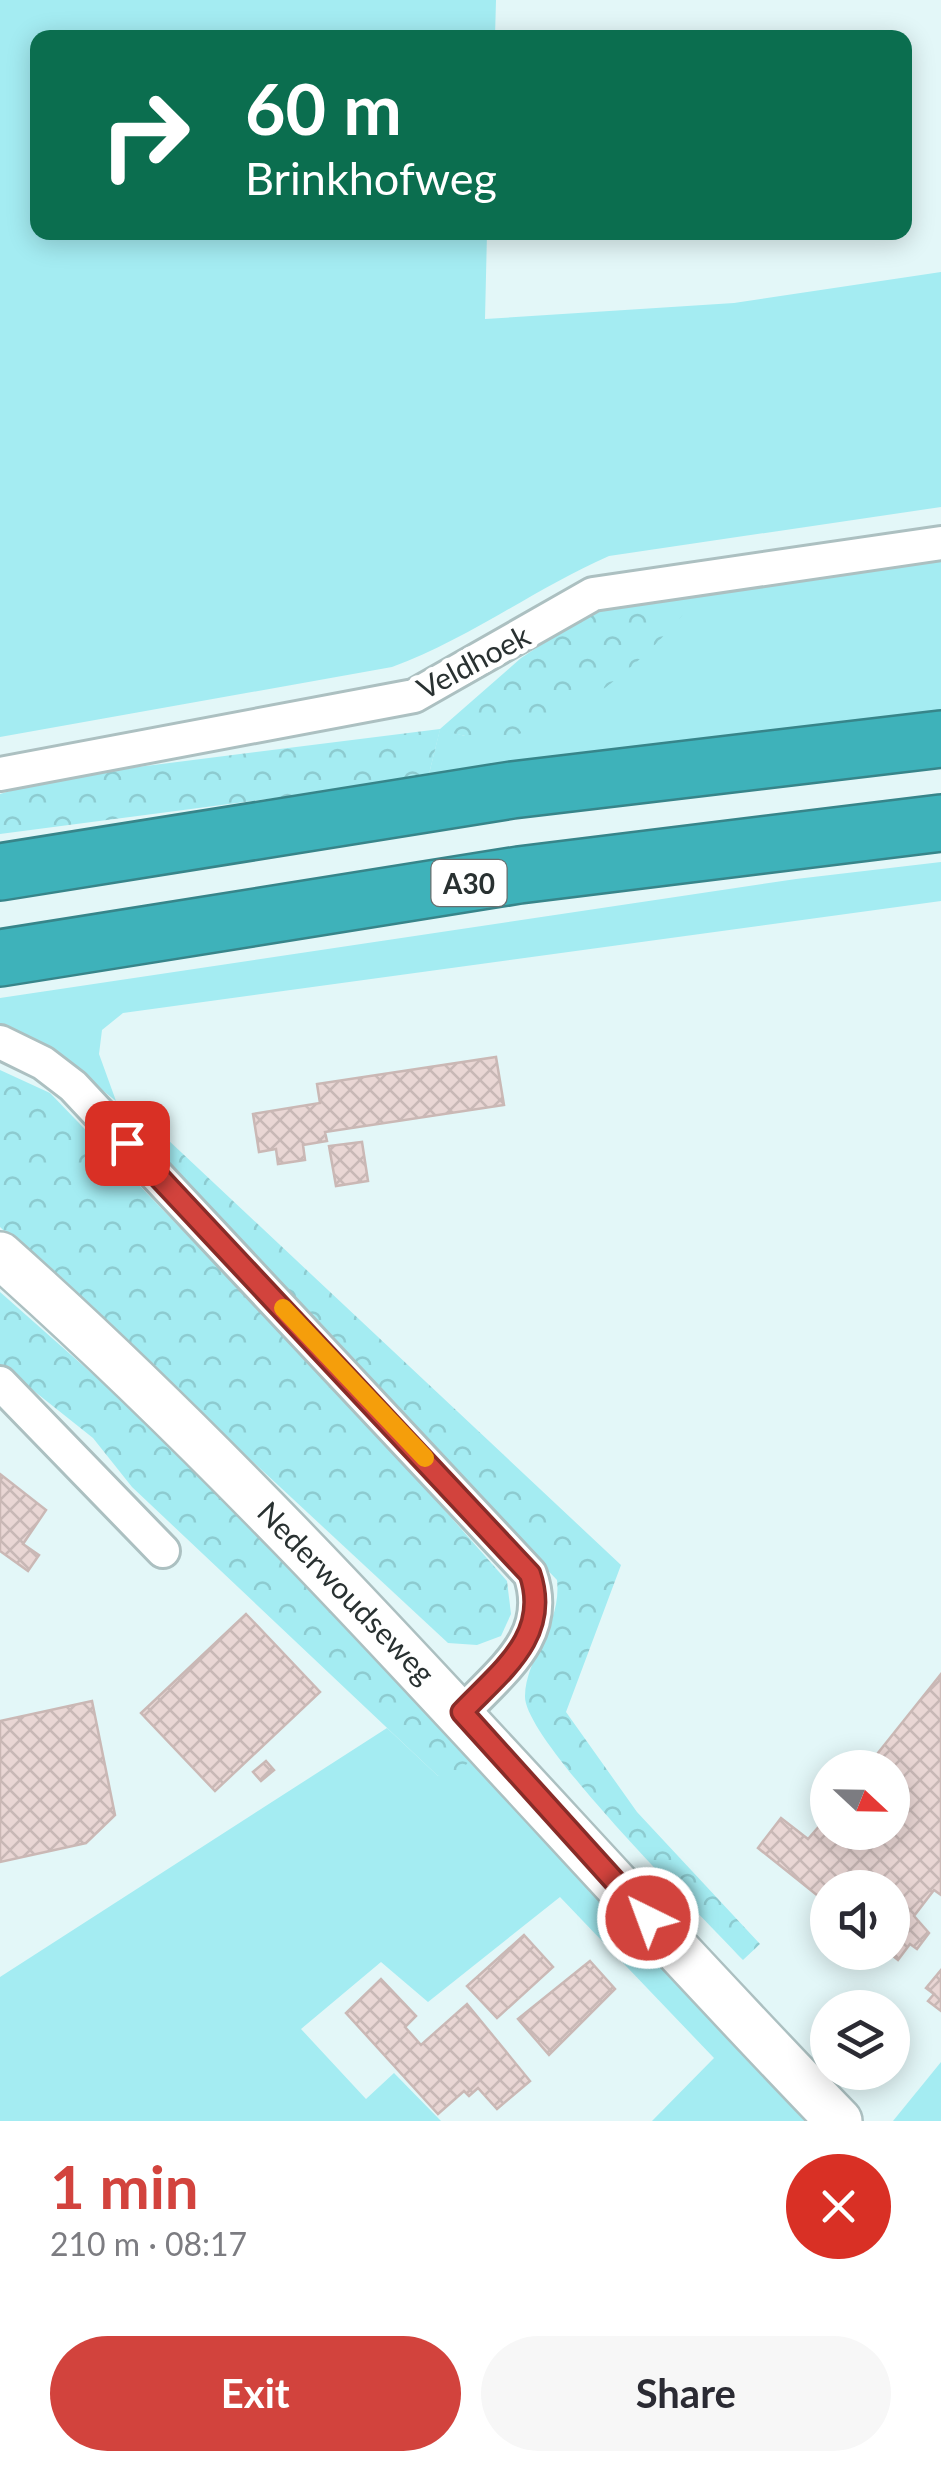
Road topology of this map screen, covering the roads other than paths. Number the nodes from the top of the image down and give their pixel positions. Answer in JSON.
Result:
{"nodes":[{"id":1,"x":941,"y":543,"type":"edge"},
{"id":2,"x":941,"y":739,"type":"edge"},
{"id":3,"x":0,"y":774,"type":"edge"},
{"id":4,"x":941,"y":823,"type":"edge"},
{"id":5,"x":0,"y":872,"type":"edge"},
{"id":6,"x":0,"y":958,"type":"edge"},
{"id":7,"x":0,"y":1042,"type":"edge"},
{"id":8,"x":0,"y":1255,"type":"edge"},
{"id":9,"x":0,"y":1384,"type":"edge"},
{"id":10,"x":164,"y":1551,"type":"dead end"},
{"id":11,"x":462,"y":1712,"type":"junction"},
{"id":12,"x":840,"y":2121,"type":"edge"}],
"edges":[{"from":1,"to":3,"type":"street","name":"Veldhoek"},
{"from":2,"to":5,"type":"highway"},
{"from":4,"to":6,"type":"highway","number":"A30"},
{"from":7,"to":11,"type":"street"},
{"from":8,"to":11,"type":"street","name":"Nederwoudseweg"},
{"from":9,"to":10,"type":"street"},
{"from":11,"to":12,"type":"street","name":"Nederwoudseweg"}]}
